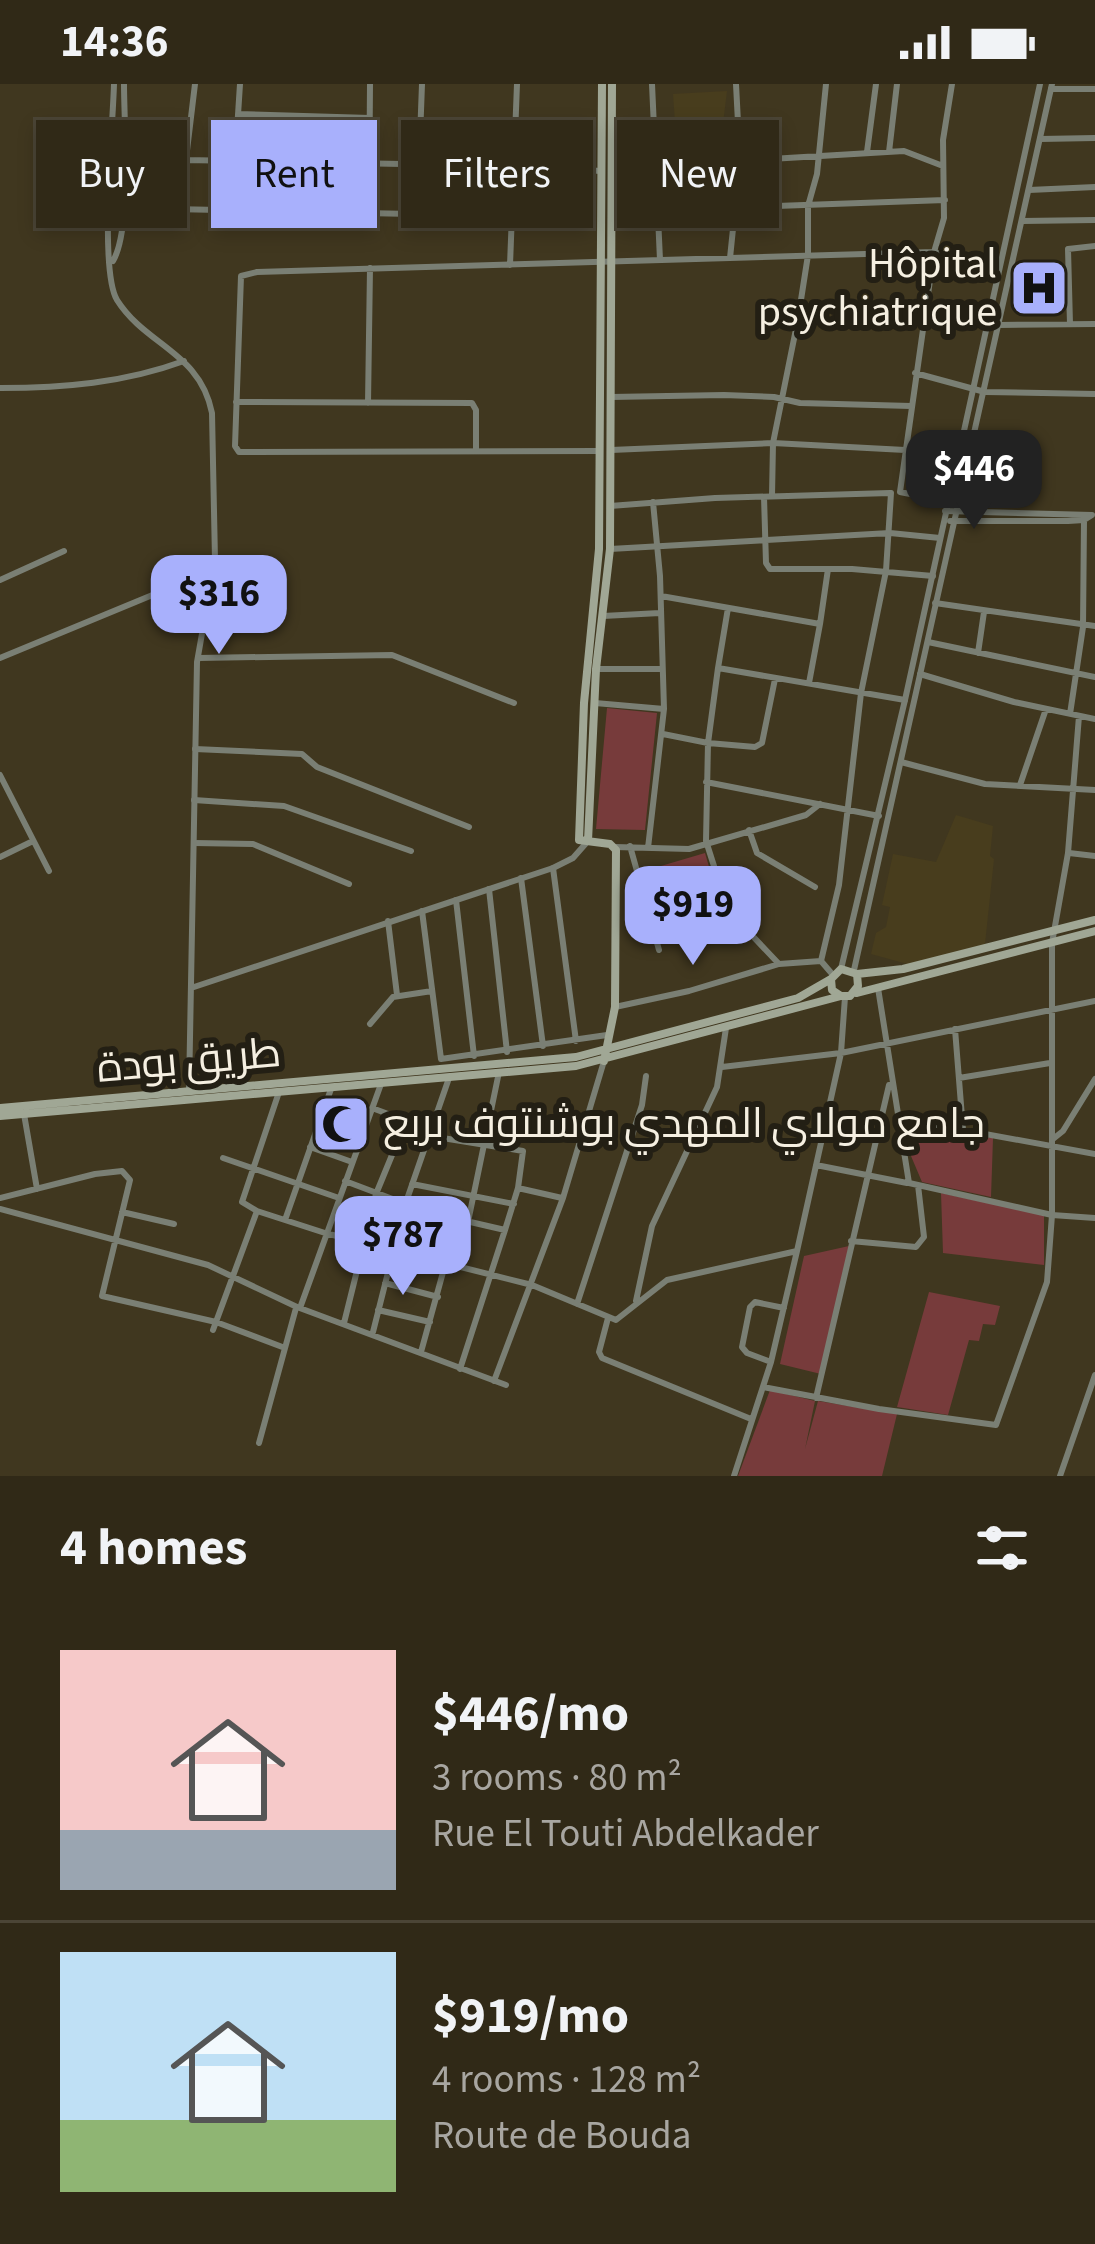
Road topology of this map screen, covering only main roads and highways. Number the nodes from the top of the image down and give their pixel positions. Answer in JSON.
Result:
{"nodes":[{"id":1,"x":602,"y":84,"type":"edge"},
{"id":2,"x":612,"y":84,"type":"edge"},
{"id":3,"x":606,"y":262,"type":"junction"},
{"id":4,"x":584,"y":841,"type":"junction"},
{"id":5,"x":1095,"y":920,"type":"edge"},
{"id":6,"x":1095,"y":931,"type":"edge"},
{"id":7,"x":855,"y":972,"type":"junction"},
{"id":8,"x":835,"y":974,"type":"junction"},
{"id":9,"x":845,"y":996,"type":"junction"},
{"id":10,"x":605,"y":1056,"type":"junction"},
{"id":11,"x":382,"y":1078,"type":"junction"},
{"id":12,"x":123,"y":1101,"type":"junction"},
{"id":13,"x":0,"y":1112,"type":"edge"}],
"edges":[{"from":1,"to":3,"type":"main road"},
{"from":2,"to":3,"type":"main road"},
{"from":3,"to":4,"type":"main road"},
{"from":3,"to":4,"type":"main road"},
{"from":4,"to":10,"type":"main road"},
{"from":5,"to":7,"type":"main road"},
{"from":6,"to":9,"type":"main road"},
{"from":7,"to":8,"type":"main road"},
{"from":7,"to":9,"type":"main road"},
{"from":8,"to":9,"type":"main road"},
{"from":8,"to":10,"type":"main road"},
{"from":9,"to":10,"type":"main road"},
{"from":10,"to":11,"type":"main road"},
{"from":10,"to":11,"type":"main road"},
{"from":11,"to":12,"type":"main road","name":"طريق بودة"},
{"from":11,"to":12,"type":"main road","name":"طريق بودة"},
{"from":12,"to":13,"type":"main road","name":"طريق بودة"},
{"from":12,"to":13,"type":"main road","name":"طريق بودة"}]}
